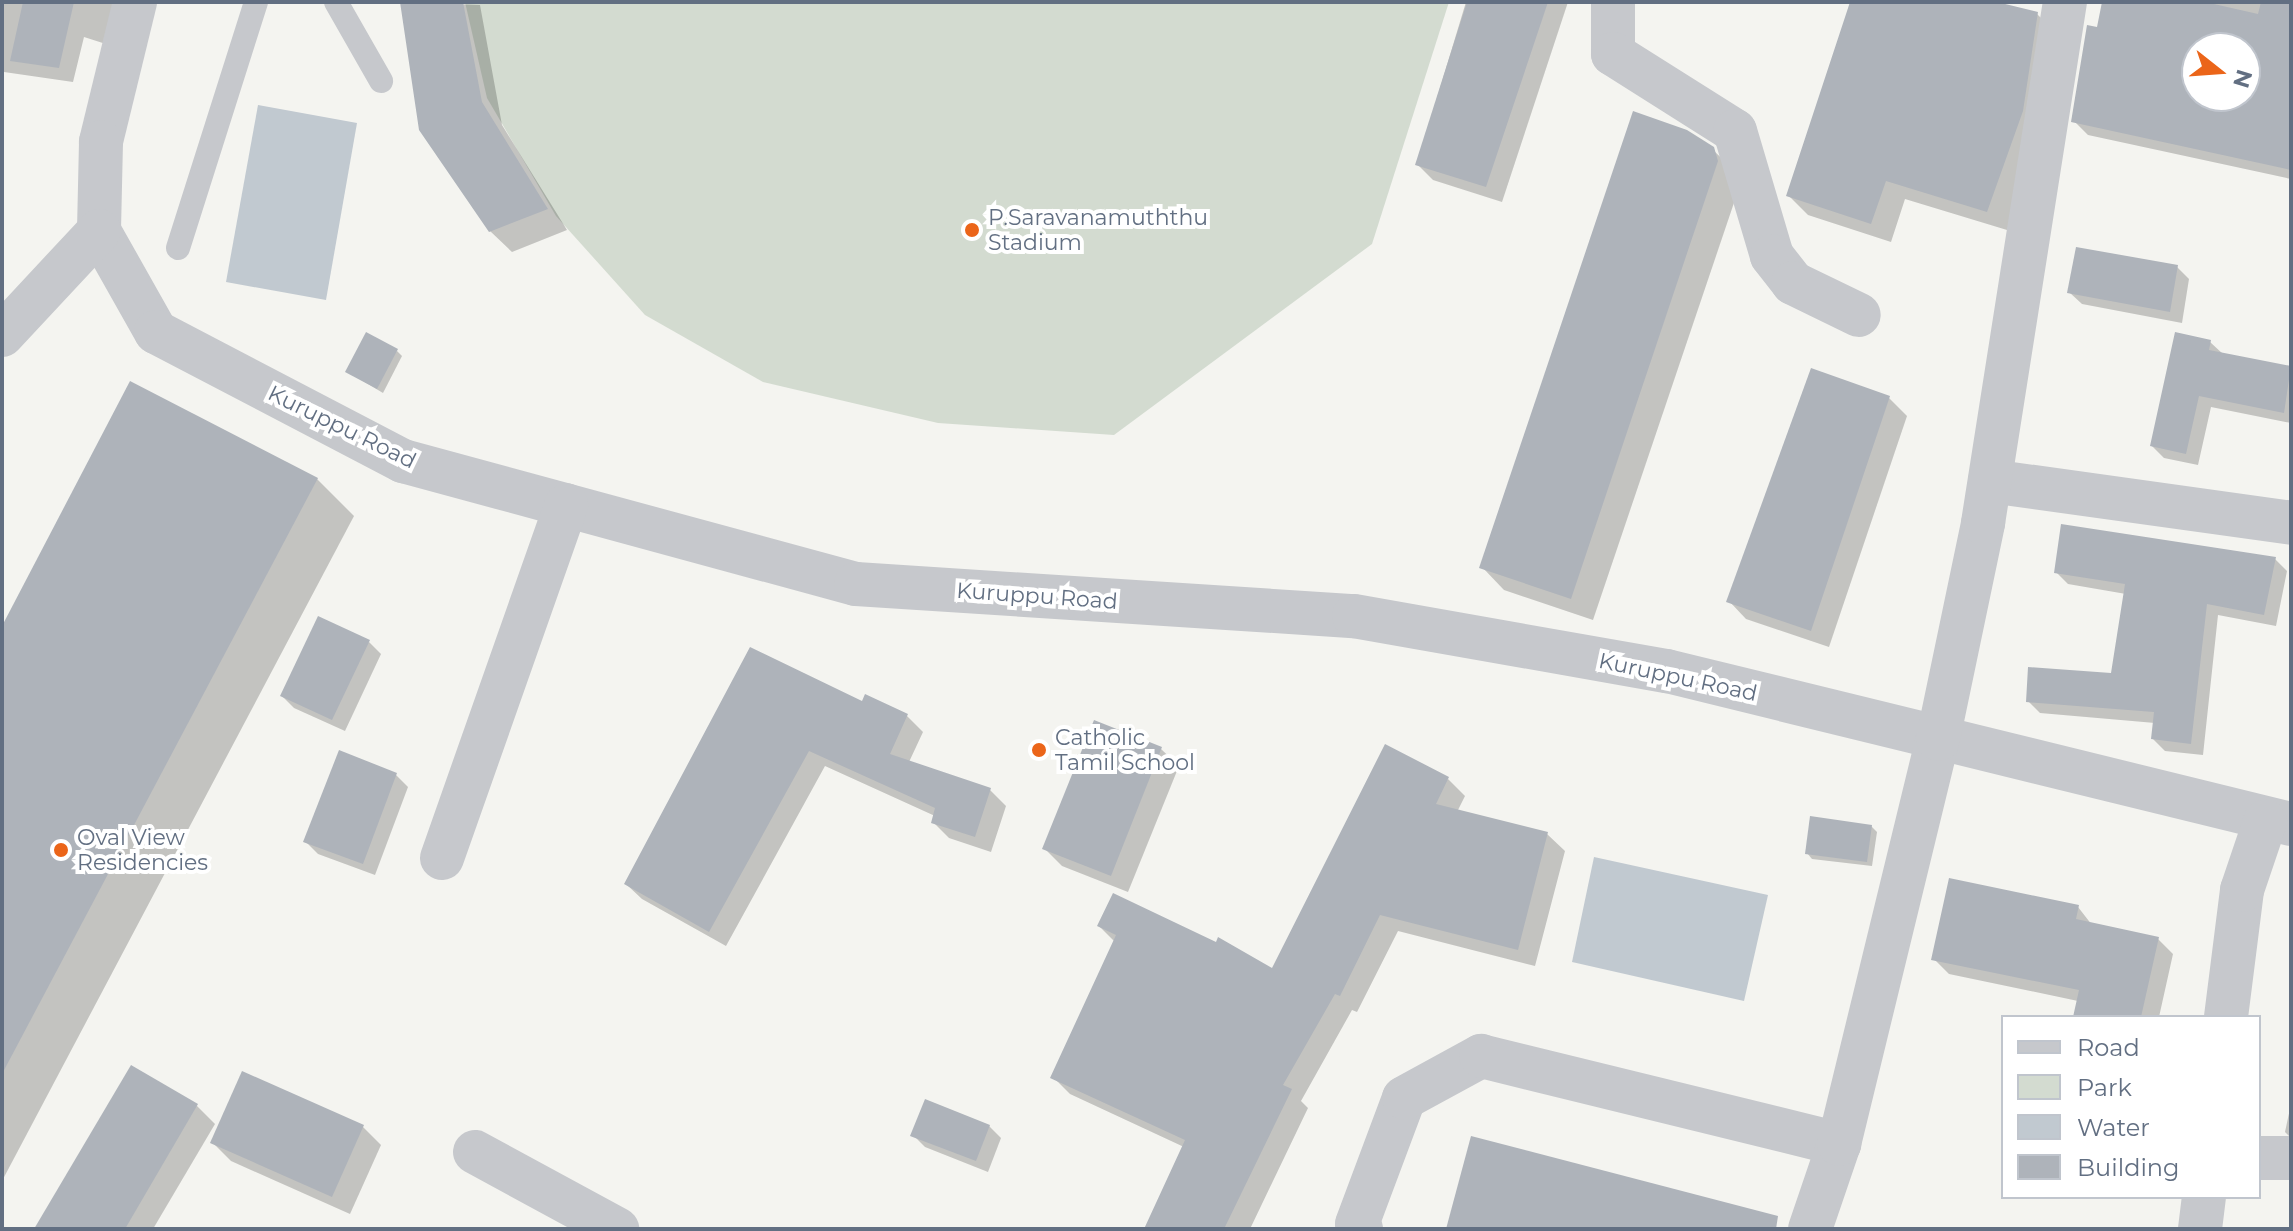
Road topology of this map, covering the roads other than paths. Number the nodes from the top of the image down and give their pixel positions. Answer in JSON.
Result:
{"nodes":[{"id":1,"x":135,"y":2,"type":"edge"},
{"id":2,"x":256,"y":2,"type":"edge"},
{"id":3,"x":336,"y":2,"type":"edge"},
{"id":4,"x":1613,"y":2,"type":"edge"},
{"id":5,"x":2065,"y":2,"type":"edge"},
{"id":6,"x":381,"y":81,"type":"dead end"},
{"id":7,"x":99,"y":231,"type":"junction"},
{"id":8,"x":178,"y":248,"type":"dead end"},
{"id":9,"x":1859,"y":315,"type":"dead end"},
{"id":10,"x":2,"y":335,"type":"edge"},
{"id":11,"x":1990,"y":481,"type":"junction"},
{"id":12,"x":566,"y":505,"type":"junction"},
{"id":13,"x":2291,"y":523,"type":"edge"},
{"id":14,"x":1938,"y":739,"type":"junction"},
{"id":15,"x":2278,"y":823,"type":"edge"},
{"id":16,"x":442,"y":858,"type":"dead end"},
{"id":17,"x":2226,"y":1015,"type":"edge"},
{"id":18,"x":1839,"y":1144,"type":"junction"},
{"id":19,"x":475,"y":1152,"type":"dead end"},
{"id":20,"x":2261,"y":1158,"type":"edge"},
{"id":21,"x":2291,"y":1158,"type":"edge"},
{"id":22,"x":2204,"y":1199,"type":"edge"},
{"id":23,"x":617,"y":1229,"type":"edge"},
{"id":24,"x":1361,"y":1229,"type":"edge"},
{"id":25,"x":1810,"y":1229,"type":"edge"},
{"id":26,"x":2200,"y":1229,"type":"edge"}],
"edges":[{"from":1,"to":7,"type":"street"},
{"from":2,"to":8,"type":"lane"},
{"from":3,"to":6,"type":"lane"},
{"from":4,"to":9,"type":"street"},
{"from":5,"to":11,"type":"street"},
{"from":7,"to":10,"type":"street"},
{"from":7,"to":12,"type":"street","name":"Kuruppu Road"},
{"from":11,"to":13,"type":"street"},
{"from":11,"to":14,"type":"street"},
{"from":12,"to":14,"type":"street","name":"Kuruppu Road"},
{"from":12,"to":16,"type":"street"},
{"from":14,"to":15,"type":"street","name":"Kuruppu Road"},
{"from":14,"to":18,"type":"street"},
{"from":15,"to":17,"type":"street"},
{"from":18,"to":24,"type":"street"},
{"from":18,"to":25,"type":"street"},
{"from":19,"to":23,"type":"street"},
{"from":20,"to":21,"type":"street"},
{"from":22,"to":26,"type":"street"}]}
